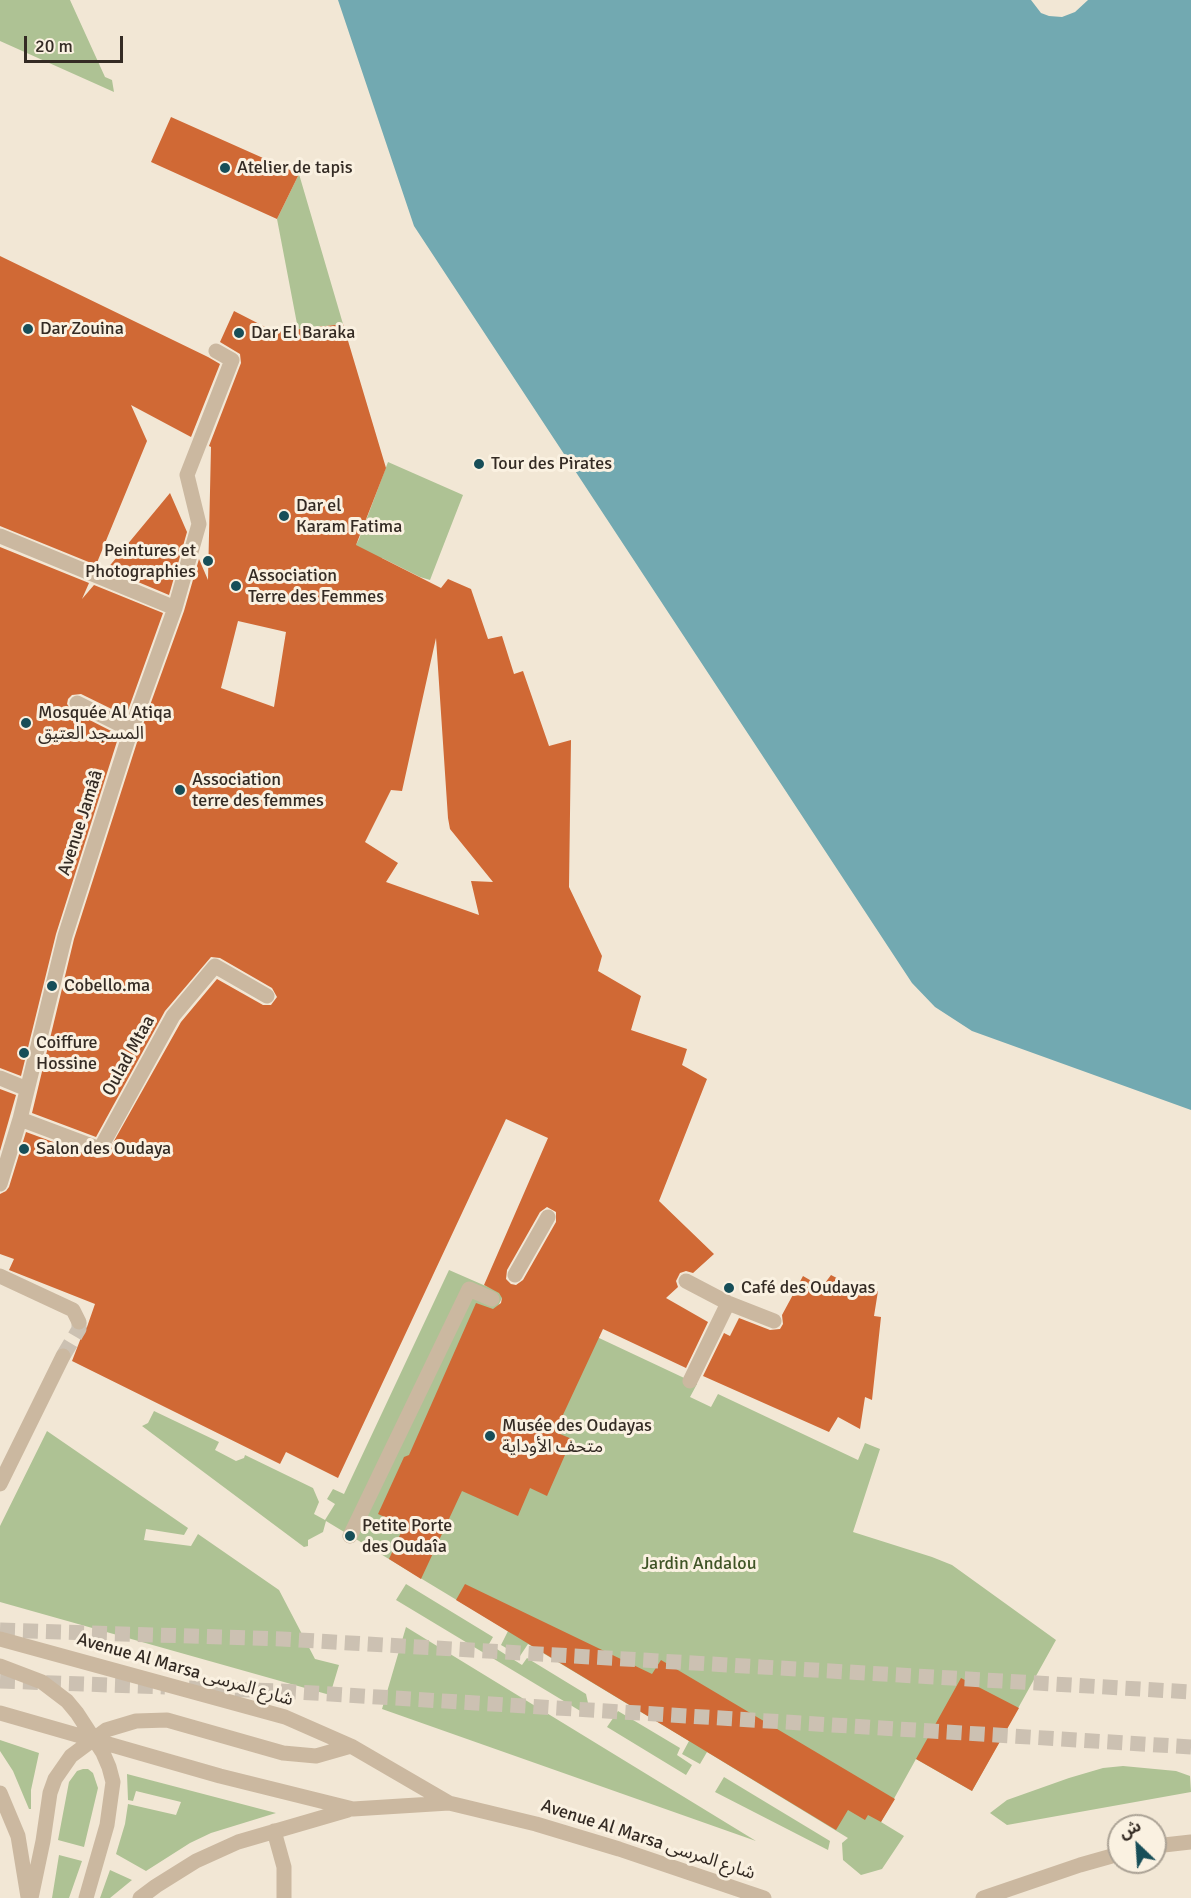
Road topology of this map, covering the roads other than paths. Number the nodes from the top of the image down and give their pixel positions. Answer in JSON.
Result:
{"nodes":[{"id":1,"x":216,"y":351,"type":"dead end"},
{"id":2,"x":0,"y":536,"type":"edge"},
{"id":3,"x":175,"y":608,"type":"junction"},
{"id":4,"x":77,"y":703,"type":"dead end"},
{"id":5,"x":131,"y":730,"type":"junction"},
{"id":6,"x":267,"y":996,"type":"dead end"},
{"id":7,"x":0,"y":1078,"type":"edge"},
{"id":8,"x":27,"y":1089,"type":"junction"},
{"id":9,"x":20,"y":1119,"type":"junction"},
{"id":10,"x":0,"y":1184,"type":"edge"},
{"id":11,"x":548,"y":1216,"type":"dead end"},
{"id":12,"x":515,"y":1275,"type":"dead end"},
{"id":13,"x":0,"y":1276,"type":"edge"},
{"id":14,"x":686,"y":1281,"type":"dead end"},
{"id":15,"x":492,"y":1299,"type":"dead end"},
{"id":16,"x":728,"y":1303,"type":"junction"},
{"id":17,"x":774,"y":1321,"type":"dead end"},
{"id":18,"x":80,"y":1322,"type":"dead end"},
{"id":19,"x":63,"y":1356,"type":"tunnel mouth"},
{"id":20,"x":690,"y":1381,"type":"dead end"},
{"id":21,"x":0,"y":1485,"type":"edge"},
{"id":22,"x":350,"y":1536,"type":"dead end"},
{"id":23,"x":0,"y":1639,"type":"edge"},
{"id":24,"x":0,"y":1666,"type":"edge"},
{"id":25,"x":0,"y":1713,"type":"edge"},
{"id":26,"x":93,"y":1738,"type":"junction"},
{"id":27,"x":351,"y":1746,"type":"junction"},
{"id":28,"x":0,"y":1793,"type":"edge"},
{"id":29,"x":450,"y":1803,"type":"junction"},
{"id":30,"x":353,"y":1809,"type":"junction"},
{"id":31,"x":274,"y":1831,"type":"junction"},
{"id":32,"x":1191,"y":1842,"type":"edge"},
{"id":33,"x":1167,"y":1845,"type":"edge"},
{"id":34,"x":1107,"y":1857,"type":"edge"},
{"id":35,"x":29,"y":1898,"type":"edge"},
{"id":36,"x":86,"y":1898,"type":"edge"},
{"id":37,"x":140,"y":1898,"type":"edge"},
{"id":38,"x":284,"y":1898,"type":"edge"},
{"id":39,"x":764,"y":1898,"type":"edge"},
{"id":40,"x":983,"y":1898,"type":"edge"}],
"edges":[{"from":1,"to":3,"type":"street","name":"Avenue Jamââ"},
{"from":2,"to":3,"type":"street"},
{"from":3,"to":5,"type":"street","name":"Avenue Jamââ"},
{"from":4,"to":5,"type":"street"},
{"from":5,"to":8,"type":"street","name":"Avenue Jamââ"},
{"from":6,"to":9,"type":"street","name":"Oulad Mtaa"},
{"from":7,"to":8,"type":"street"},
{"from":8,"to":9,"type":"street","name":"Avenue Jamââ"},
{"from":9,"to":10,"type":"street","name":"Avenue Jamââ"},
{"from":11,"to":12,"type":"street"},
{"from":13,"to":18,"type":"street"},
{"from":14,"to":16,"type":"street"},
{"from":15,"to":22,"type":"street"},
{"from":16,"to":17,"type":"street"},
{"from":16,"to":20,"type":"street"},
{"from":19,"to":21,"type":"street"},
{"from":23,"to":27,"type":"street","name":"Avenue Al Marsa شارع المرسى"},
{"from":24,"to":26,"type":"street"},
{"from":25,"to":26,"type":"street","name":"Avenue Al Marsa شارع المرسى"},
{"from":26,"to":27,"type":"street"},
{"from":26,"to":30,"type":"street","name":"Avenue Al Marsa شارع المرسى"},
{"from":26,"to":35,"type":"street"},
{"from":26,"to":36,"type":"street"},
{"from":27,"to":29,"type":"street","name":"Avenue Al Marsa شارع المرسى"},
{"from":28,"to":35,"type":"street"},
{"from":29,"to":30,"type":"street","name":"Avenue Al Marsa شارع المرسى"},
{"from":29,"to":39,"type":"street","name":"Avenue Al Marsa شارع المرسى"},
{"from":30,"to":31,"type":"street"},
{"from":31,"to":37,"type":"street"},
{"from":31,"to":38,"type":"street"},
{"from":32,"to":33,"type":"street"},
{"from":34,"to":40,"type":"street"}]}
